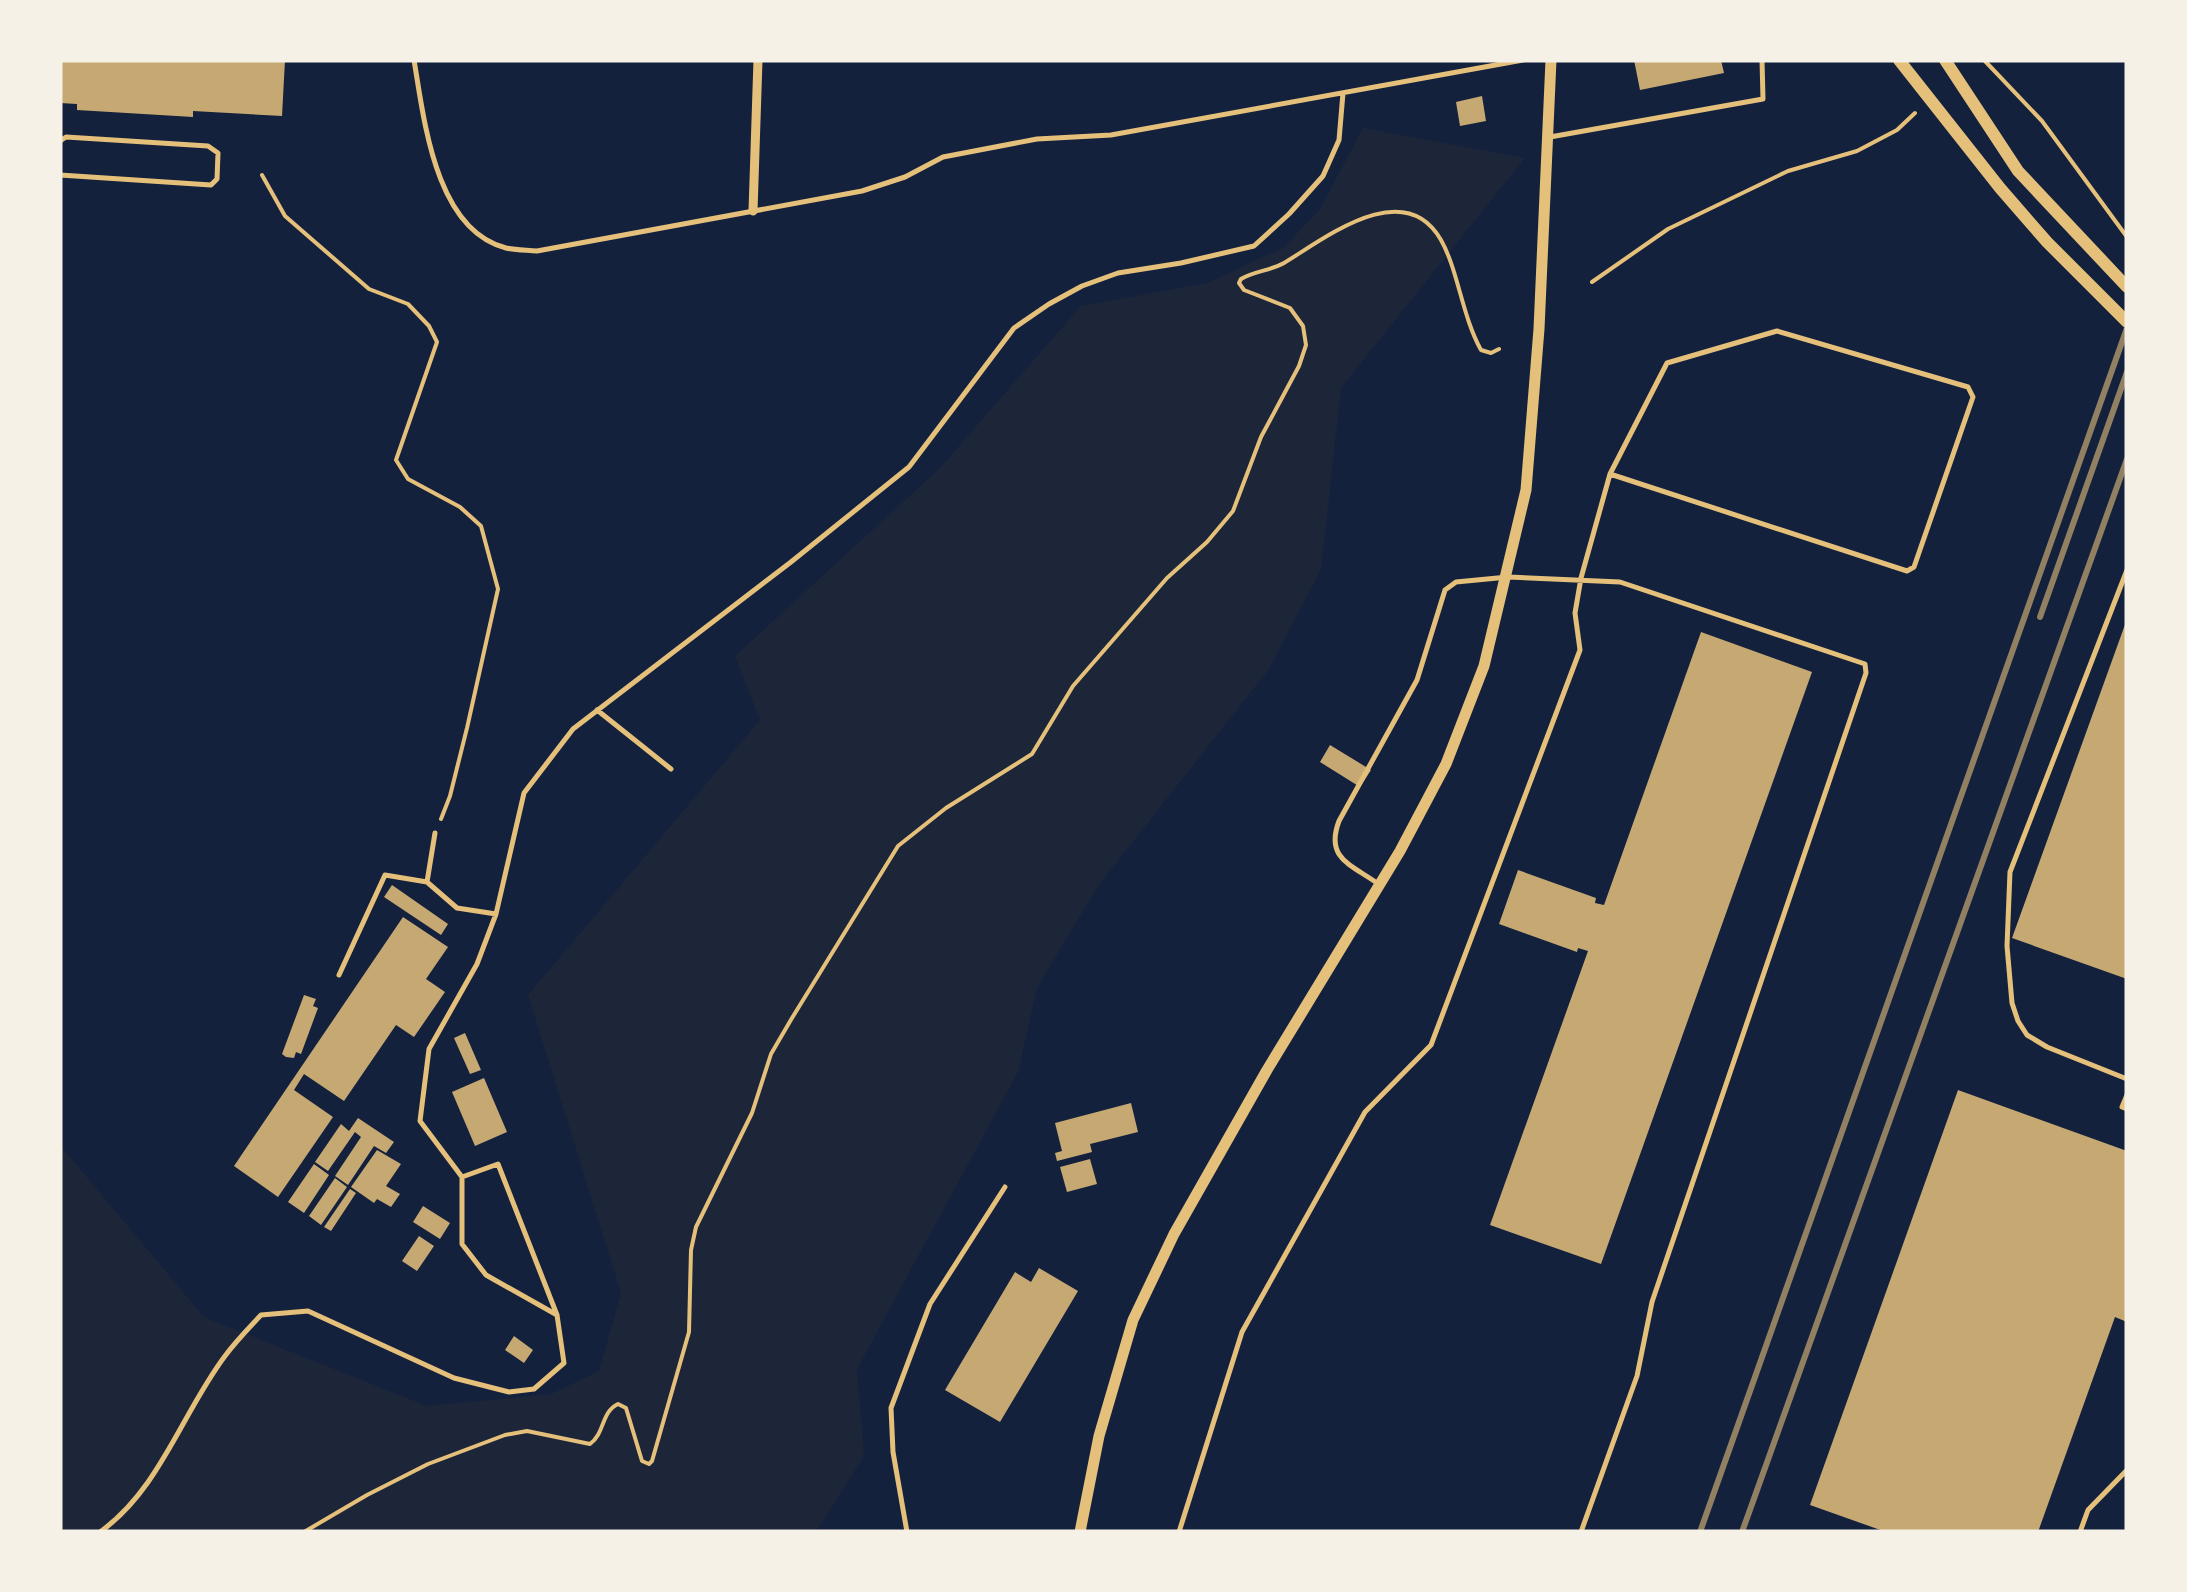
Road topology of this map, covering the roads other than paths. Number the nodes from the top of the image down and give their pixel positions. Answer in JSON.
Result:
{"nodes":[{"id":1,"x":414,"y":60,"type":"edge"},
{"id":2,"x":758,"y":60,"type":"edge"},
{"id":3,"x":1523,"y":60,"type":"edge"},
{"id":4,"x":1551,"y":60,"type":"edge"},
{"id":5,"x":1762,"y":60,"type":"edge"},
{"id":6,"x":1899,"y":60,"type":"edge"},
{"id":7,"x":1945,"y":60,"type":"edge"},
{"id":8,"x":1343,"y":93,"type":"junction"},
{"id":9,"x":1547,"y":138,"type":"junction"},
{"id":10,"x":60,"y":141,"type":"edge"},
{"id":11,"x":60,"y":176,"type":"edge"},
{"id":12,"x":754,"y":211,"type":"junction"},
{"id":13,"x":2127,"y":287,"type":"edge"},
{"id":14,"x":2127,"y":322,"type":"edge"},
{"id":15,"x":1610,"y":474,"type":"junction"},
{"id":16,"x":2127,"y":570,"type":"edge"},
{"id":17,"x":1508,"y":577,"type":"junction"},
{"id":18,"x":1581,"y":578,"type":"junction"},
{"id":19,"x":597,"y":710,"type":"junction"},
{"id":20,"x":671,"y":769,"type":"dead end"},
{"id":21,"x":435,"y":833,"type":"road end"},
{"id":22,"x":427,"y":882,"type":"junction"},
{"id":23,"x":1379,"y":884,"type":"junction"},
{"id":24,"x":496,"y":914,"type":"junction"},
{"id":25,"x":339,"y":975,"type":"dead end"},
{"id":26,"x":2127,"y":1079,"type":"edge"},
{"id":27,"x":2127,"y":1095,"type":"edge"},
{"id":28,"x":2127,"y":1110,"type":"edge"},
{"id":29,"x":462,"y":1177,"type":"junction"},
{"id":30,"x":1005,"y":1187,"type":"dead end"},
{"id":31,"x":558,"y":1315,"type":"junction"},
{"id":32,"x":2127,"y":1470,"type":"edge"},
{"id":33,"x":100,"y":1532,"type":"edge"},
{"id":34,"x":907,"y":1532,"type":"edge"},
{"id":35,"x":1080,"y":1532,"type":"edge"},
{"id":36,"x":1180,"y":1532,"type":"edge"},
{"id":37,"x":1581,"y":1532,"type":"edge"},
{"id":38,"x":2080,"y":1532,"type":"edge"}],
"edges":[{"from":1,"to":12,"type":"lane"},
{"from":2,"to":12,"type":"street"},
{"from":3,"to":8,"type":"lane"},
{"from":4,"to":9,"type":"street"},
{"from":5,"to":9,"type":"lane"},
{"from":6,"to":14,"type":"main road"},
{"from":7,"to":13,"type":"main road"},
{"from":8,"to":12,"type":"lane"},
{"from":8,"to":19,"type":"lane"},
{"from":9,"to":17,"type":"street"},
{"from":10,"to":11,"type":"lane"},
{"from":15,"to":15,"type":"lane"},
{"from":15,"to":18,"type":"lane"},
{"from":16,"to":26,"type":"lane"},
{"from":17,"to":18,"type":"lane"},
{"from":17,"to":23,"type":"street"},
{"from":17,"to":23,"type":"lane"},
{"from":18,"to":36,"type":"lane"},
{"from":18,"to":37,"type":"lane"},
{"from":19,"to":20,"type":"lane"},
{"from":19,"to":24,"type":"lane"},
{"from":21,"to":22,"type":"lane"},
{"from":22,"to":24,"type":"lane"},
{"from":22,"to":25,"type":"lane"},
{"from":23,"to":35,"type":"street"},
{"from":24,"to":29,"type":"lane"},
{"from":27,"to":28,"type":"lane"},
{"from":29,"to":31,"type":"lane"},
{"from":29,"to":31,"type":"lane"},
{"from":30,"to":34,"type":"lane"},
{"from":31,"to":33,"type":"lane"},
{"from":32,"to":38,"type":"lane"}]}
